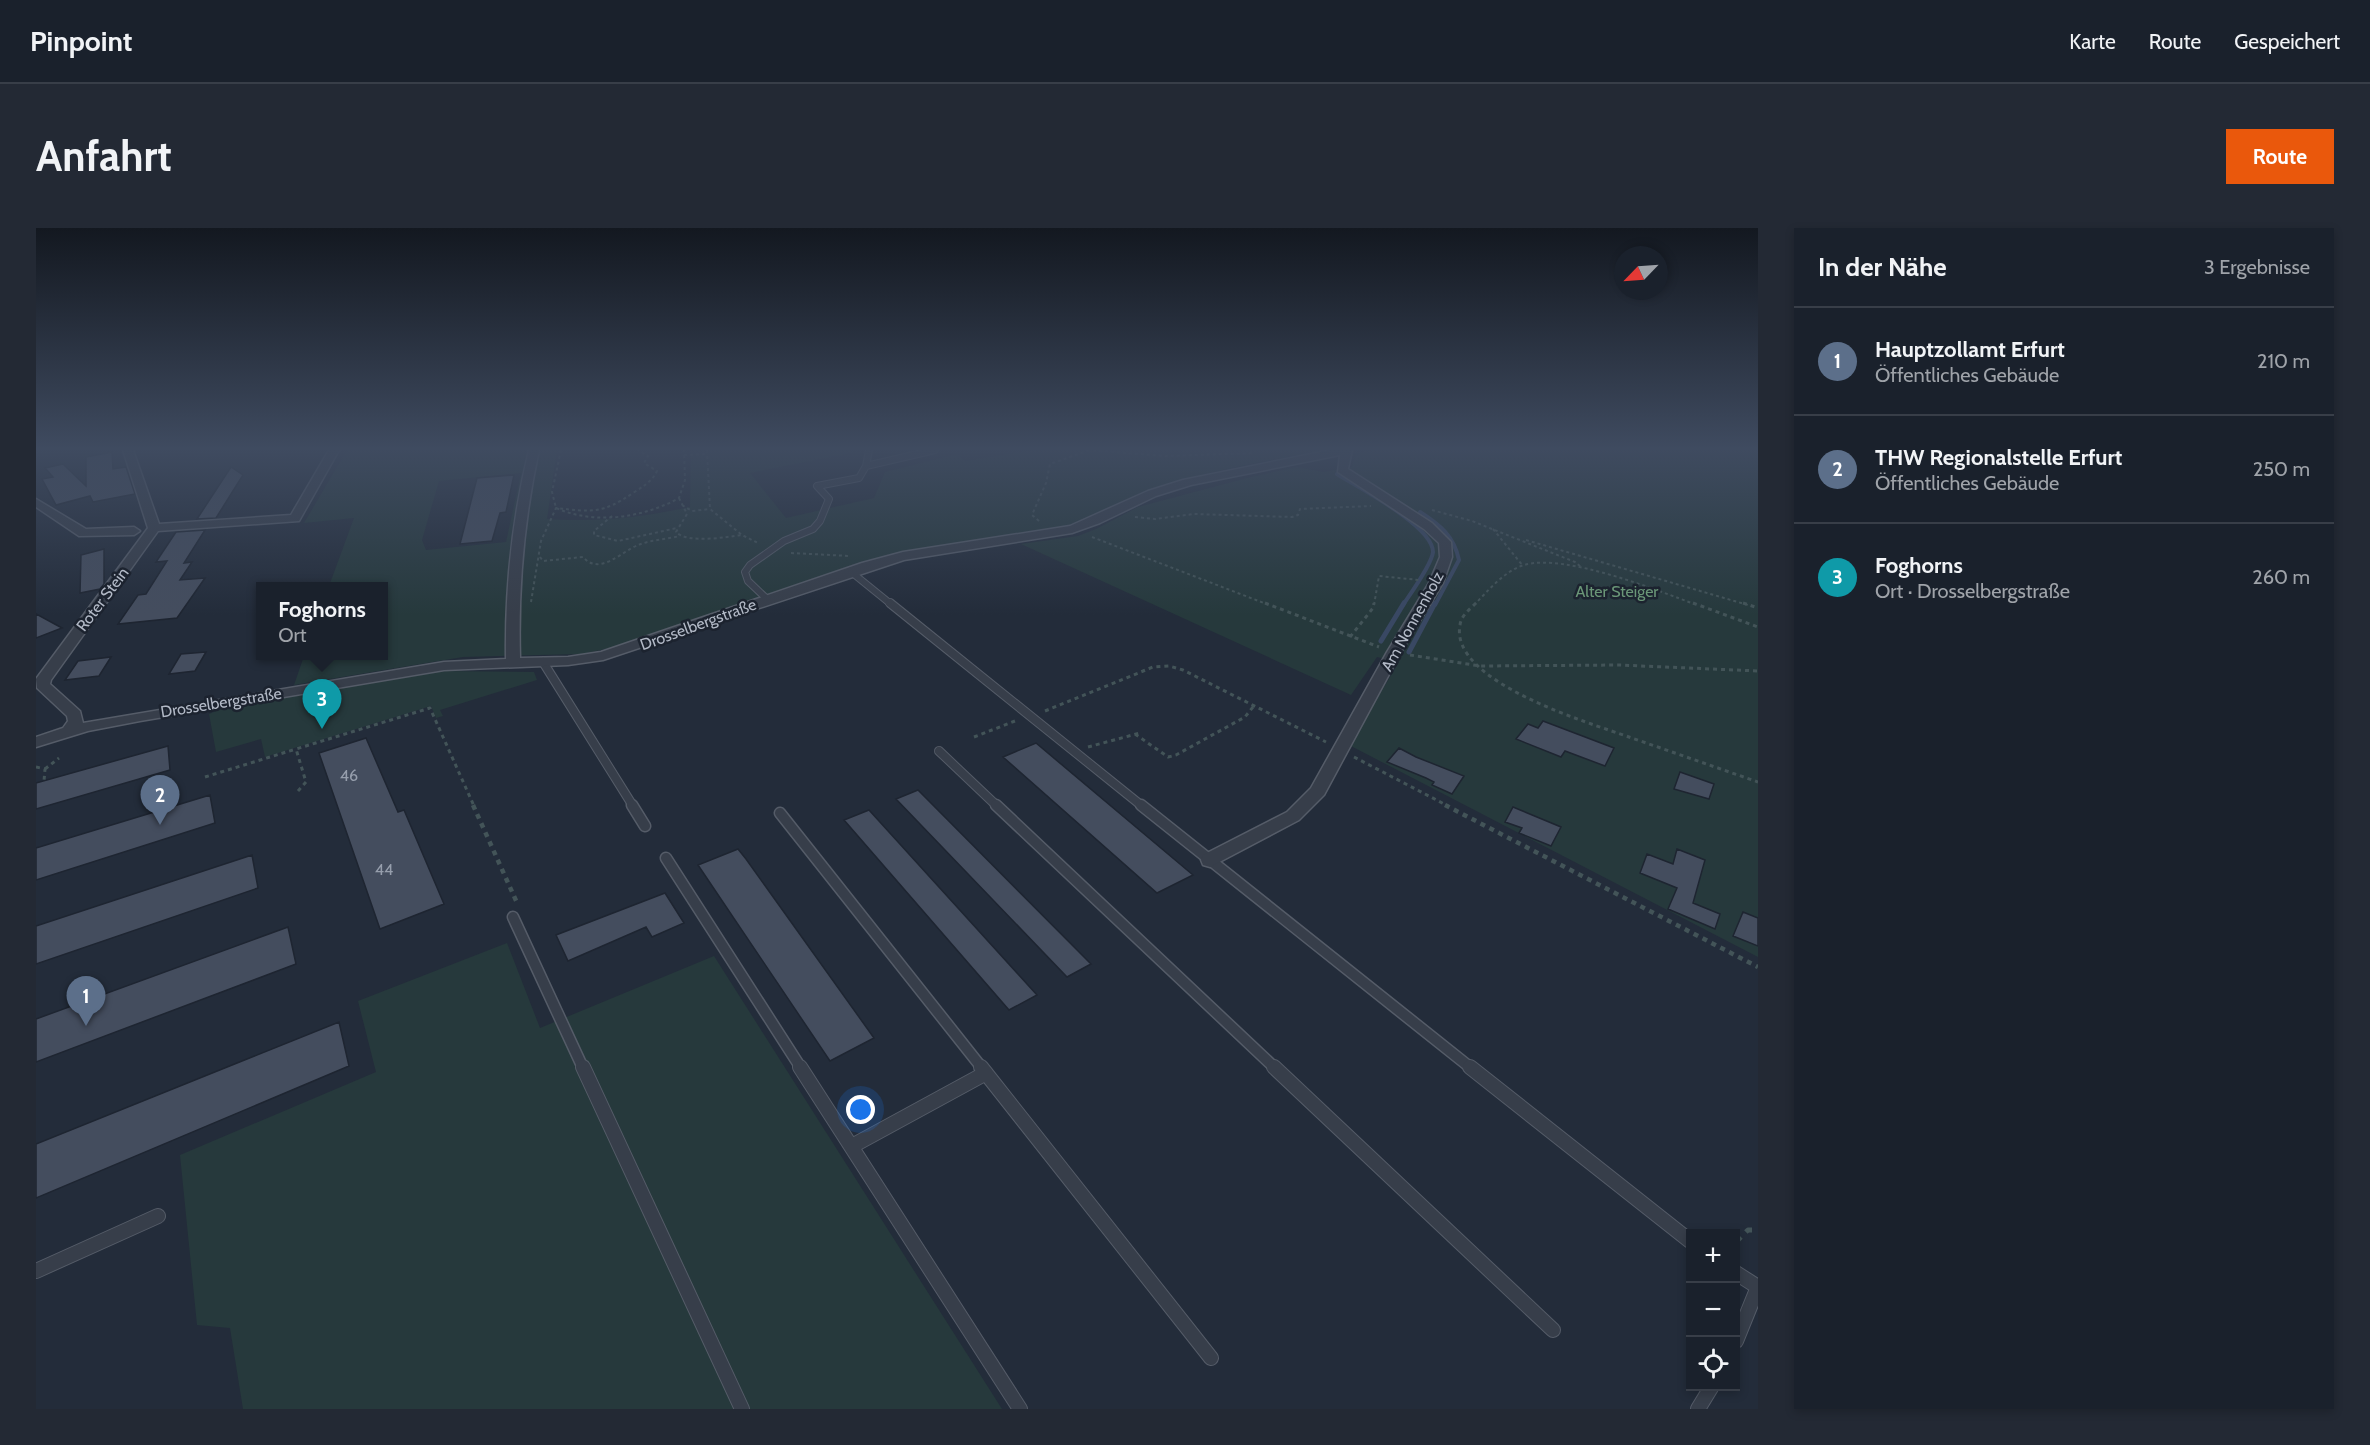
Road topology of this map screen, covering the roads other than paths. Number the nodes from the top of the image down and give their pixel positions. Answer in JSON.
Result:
{"nodes":[{"id":1,"x":41,"y":505,"type":"edge"},
{"id":2,"x":146,"y":505,"type":"edge"},
{"id":3,"x":302,"y":505,"type":"edge"},
{"id":4,"x":522,"y":505,"type":"edge"},
{"id":5,"x":826,"y":505,"type":"edge"},
{"id":6,"x":1131,"y":505,"type":"edge"},
{"id":7,"x":1396,"y":505,"type":"edge"},
{"id":8,"x":154,"y":528,"type":"junction"},
{"id":9,"x":134,"y":531,"type":"dead end"},
{"id":10,"x":850,"y":572,"type":"junction"},
{"id":11,"x":767,"y":600,"type":"junction"},
{"id":12,"x":543,"y":662,"type":"junction"},
{"id":13,"x":513,"y":663,"type":"junction"},
{"id":14,"x":69,"y":732,"type":"junction"},
{"id":15,"x":36,"y":741,"type":"edge"},
{"id":16,"x":939,"y":751,"type":"dead end"},
{"id":17,"x":780,"y":813,"type":"dead end"},
{"id":18,"x":645,"y":826,"type":"dead end"},
{"id":19,"x":666,"y":858,"type":"dead end"},
{"id":20,"x":1210,"y":860,"type":"junction"},
{"id":21,"x":518,"y":916,"type":"road end"},
{"id":22,"x":986,"y":1072,"type":"junction"},
{"id":23,"x":852,"y":1146,"type":"junction"},
{"id":24,"x":158,"y":1216,"type":"dead end"},
{"id":25,"x":1686,"y":1238,"type":"edge"},
{"id":26,"x":36,"y":1271,"type":"edge"},
{"id":27,"x":1740,"y":1276,"type":"edge"},
{"id":28,"x":1758,"y":1287,"type":"edge"},
{"id":29,"x":1553,"y":1330,"type":"dead end"},
{"id":30,"x":1738,"y":1337,"type":"edge"},
{"id":31,"x":1211,"y":1358,"type":"dead end"},
{"id":32,"x":1709,"y":1391,"type":"edge"},
{"id":33,"x":741,"y":1409,"type":"edge"},
{"id":34,"x":1020,"y":1409,"type":"edge"},
{"id":35,"x":1698,"y":1409,"type":"edge"}],
"edges":[{"from":1,"to":9,"type":"street"},
{"from":2,"to":8,"type":"street"},
{"from":3,"to":8,"type":"street"},
{"from":4,"to":13,"type":"street"},
{"from":5,"to":11,"type":"lane"},
{"from":6,"to":10,"type":"street","name":"Drosselbergstraße"},
{"from":7,"to":20,"type":"street","name":"Am Nonnenholz"},
{"from":8,"to":14,"type":"street","name":"Roter Stein"},
{"from":10,"to":11,"type":"street","name":"Drosselbergstraße"},
{"from":10,"to":20,"type":"lane"},
{"from":11,"to":12,"type":"street","name":"Drosselbergstraße"},
{"from":12,"to":13,"type":"street","name":"Drosselbergstraße"},
{"from":12,"to":18,"type":"lane"},
{"from":13,"to":14,"type":"street","name":"Drosselbergstraße"},
{"from":14,"to":15,"type":"street","name":"Drosselbergstraße"},
{"from":16,"to":29,"type":"lane"},
{"from":17,"to":22,"type":"lane"},
{"from":19,"to":23,"type":"lane"},
{"from":20,"to":25,"type":"lane"},
{"from":21,"to":33,"type":"lane"},
{"from":22,"to":23,"type":"lane"},
{"from":22,"to":31,"type":"lane"},
{"from":23,"to":34,"type":"lane"},
{"from":24,"to":26,"type":"lane"},
{"from":27,"to":28,"type":"lane"},
{"from":28,"to":30,"type":"lane"},
{"from":32,"to":35,"type":"lane"}]}
